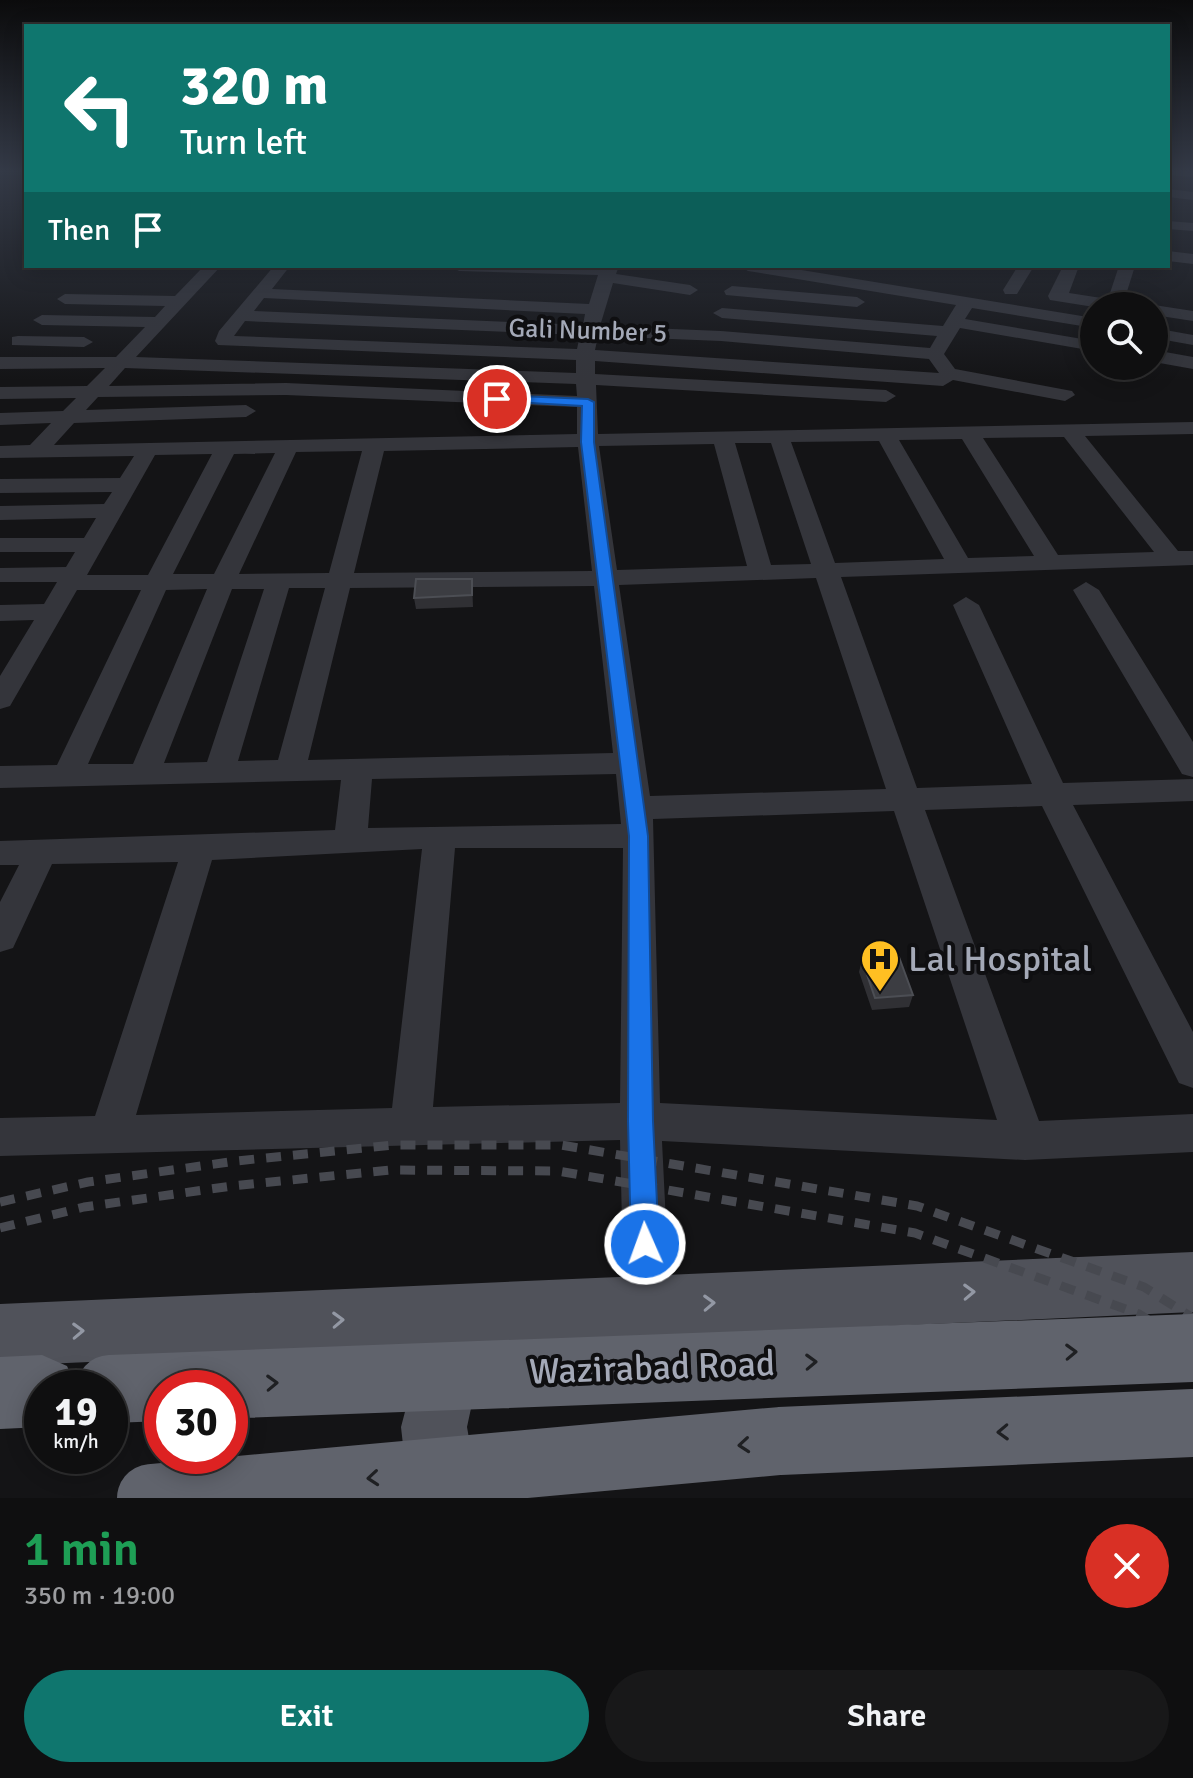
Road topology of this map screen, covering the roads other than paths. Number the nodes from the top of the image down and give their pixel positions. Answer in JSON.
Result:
{"nodes":[{"id":1,"x":1170,"y":256,"type":"edge"},
{"id":2,"x":1193,"y":259,"type":"edge"},
{"id":3,"x":211,"y":268,"type":"edge"},
{"id":4,"x":475,"y":268,"type":"edge"},
{"id":5,"x":746,"y":268,"type":"edge"},
{"id":6,"x":755,"y":268,"type":"edge"},
{"id":7,"x":1024,"y":268,"type":"edge"},
{"id":8,"x":1069,"y":268,"type":"edge"},
{"id":9,"x":1127,"y":268,"type":"edge"},
{"id":10,"x":281,"y":272,"type":"edge"},
{"id":11,"x":167,"y":282,"type":"dead end"},
{"id":12,"x":196,"y":283,"type":"junction"},
{"id":13,"x":601,"y":284,"type":"edge"},
{"id":14,"x":690,"y":290,"type":"dead end"},
{"id":15,"x":732,"y":291,"type":"junction"},
{"id":16,"x":1122,"y":292,"type":"edge"},
{"id":17,"x":259,"y":293,"type":"junction"},
{"id":18,"x":1044,"y":295,"type":"junction"},
{"id":19,"x":63,"y":299,"type":"dead end"},
{"id":20,"x":1080,"y":300,"type":"edge"},
{"id":21,"x":178,"y":301,"type":"junction"},
{"id":22,"x":1168,"y":312,"type":"edge"},
{"id":23,"x":722,"y":313,"type":"junction"},
{"id":24,"x":241,"y":316,"type":"junction"},
{"id":25,"x":1193,"y":316,"type":"edge"},
{"id":26,"x":957,"y":317,"type":"junction"},
{"id":27,"x":42,"y":320,"type":"dead end"},
{"id":28,"x":158,"y":322,"type":"junction"},
{"id":29,"x":1080,"y":322,"type":"edge"},
{"id":30,"x":589,"y":331,"type":"junction"},
{"id":31,"x":721,"y":336,"type":"junction"},
{"id":32,"x":1168,"y":336,"type":"edge"},
{"id":33,"x":222,"y":339,"type":"junction"},
{"id":34,"x":1193,"y":340,"type":"edge"},
{"id":35,"x":18,"y":341,"type":"dead end"},
{"id":36,"x":139,"y":343,"type":"junction"},
{"id":37,"x":1080,"y":343,"type":"edge"},
{"id":38,"x":935,"y":354,"type":"junction"},
{"id":39,"x":585,"y":355,"type":"junction"},
{"id":40,"x":1168,"y":359,"type":"edge"},
{"id":41,"x":121,"y":361,"type":"junction"},
{"id":42,"x":0,"y":363,"type":"edge"},
{"id":43,"x":1193,"y":363,"type":"edge"},
{"id":44,"x":201,"y":364,"type":"junction"},
{"id":45,"x":724,"y":365,"type":"junction"},
{"id":46,"x":949,"y":374,"type":"junction"},
{"id":47,"x":588,"y":379,"type":"junction"},
{"id":48,"x":94,"y":390,"type":"junction"},
{"id":49,"x":0,"y":393,"type":"edge"},
{"id":50,"x":1065,"y":395,"type":"dead end"},
{"id":51,"x":886,"y":396,"type":"dead end"},
{"id":52,"x":588,"y":402,"type":"junction"},
{"id":53,"x":246,"y":411,"type":"dead end"},
{"id":54,"x":68,"y":418,"type":"junction"},
{"id":55,"x":0,"y":419,"type":"edge"},
{"id":56,"x":1190,"y":431,"type":"edge"},
{"id":57,"x":1071,"y":432,"type":"junction"},
{"id":58,"x":886,"y":435,"type":"junction"},
{"id":59,"x":970,"y":435,"type":"junction"},
{"id":60,"x":779,"y":437,"type":"junction"},
{"id":61,"x":723,"y":439,"type":"junction"},
{"id":62,"x":588,"y":442,"type":"junction"},
{"id":63,"x":375,"y":443,"type":"junction"},
{"id":64,"x":289,"y":445,"type":"junction"},
{"id":65,"x":227,"y":446,"type":"junction"},
{"id":66,"x":36,"y":451,"type":"junction"},
{"id":67,"x":147,"y":451,"type":"junction"},
{"id":68,"x":0,"y":452,"type":"edge"},
{"id":69,"x":127,"y":485,"type":"junction"},
{"id":70,"x":0,"y":486,"type":"edge"},
{"id":71,"x":111,"y":511,"type":"junction"},
{"id":72,"x":0,"y":513,"type":"edge"},
{"id":73,"x":0,"y":545,"type":"edge"},
{"id":74,"x":92,"y":545,"type":"junction"},
{"id":75,"x":1183,"y":558,"type":"edge"},
{"id":76,"x":1051,"y":563,"type":"junction"},
{"id":77,"x":960,"y":566,"type":"junction"},
{"id":78,"x":828,"y":571,"type":"junction"},
{"id":79,"x":761,"y":573,"type":"junction"},
{"id":80,"x":0,"y":575,"type":"edge"},
{"id":81,"x":72,"y":578,"type":"junction"},
{"id":82,"x":606,"y":578,"type":"junction"},
{"id":83,"x":339,"y":580,"type":"junction"},
{"id":84,"x":223,"y":581,"type":"junction"},
{"id":85,"x":279,"y":581,"type":"junction"},
{"id":86,"x":157,"y":582,"type":"junction"},
{"id":87,"x":1086,"y":590,"type":"dead end"},
{"id":88,"x":966,"y":605,"type":"dead end"},
{"id":89,"x":52,"y":612,"type":"junction"},
{"id":90,"x":0,"y":613,"type":"edge"},
{"id":91,"x":0,"y":653,"type":"edge"},
{"id":92,"x":28,"y":653,"type":"junction"},
{"id":93,"x":0,"y":700,"type":"edge"},
{"id":94,"x":630,"y":763,"type":"junction"},
{"id":95,"x":1193,"y":767,"type":"edge"},
{"id":96,"x":358,"y":769,"type":"junction"},
{"id":97,"x":290,"y":771,"type":"junction"},
{"id":98,"x":219,"y":772,"type":"junction"},
{"id":99,"x":144,"y":774,"type":"junction"},
{"id":100,"x":67,"y":776,"type":"junction"},
{"id":101,"x":0,"y":777,"type":"edge"},
{"id":102,"x":1193,"y":790,"type":"edge"},
{"id":103,"x":1052,"y":794,"type":"junction"},
{"id":104,"x":906,"y":799,"type":"junction"},
{"id":105,"x":637,"y":822,"type":"junction"},
{"id":106,"x":440,"y":836,"type":"junction"},
{"id":107,"x":350,"y":841,"type":"junction"},
{"id":108,"x":199,"y":849,"type":"junction"},
{"id":109,"x":42,"y":851,"type":"junction"},
{"id":110,"x":0,"y":853,"type":"edge"},
{"id":111,"x":0,"y":938,"type":"edge"},
{"id":112,"x":1193,"y":1071,"type":"edge"},
{"id":113,"x":640,"y":1121,"type":"junction"},
{"id":114,"x":411,"y":1126,"type":"junction"},
{"id":115,"x":1193,"y":1133,"type":"edge"},
{"id":116,"x":109,"y":1135,"type":"junction"},
{"id":117,"x":0,"y":1137,"type":"edge"},
{"id":118,"x":1025,"y":1141,"type":"junction"},
{"id":119,"x":1193,"y":1282,"type":"edge"},
{"id":120,"x":647,"y":1305,"type":"junction"},
{"id":121,"x":488,"y":1313,"type":"junction"},
{"id":122,"x":0,"y":1335,"type":"edge"},
{"id":123,"x":1193,"y":1348,"type":"edge"},
{"id":124,"x":128,"y":1388,"type":"edge"},
{"id":125,"x":24,"y":1392,"type":"edge"},
{"id":126,"x":0,"y":1393,"type":"edge"},
{"id":127,"x":1193,"y":1423,"type":"edge"},
{"id":128,"x":151,"y":1498,"type":"edge"},
{"id":129,"x":444,"y":1498,"type":"edge"}],
"edges":[{"from":1,"to":2,"type":"street"},
{"from":3,"to":12,"type":"street"},
{"from":4,"to":13,"type":"street"},
{"from":5,"to":15,"type":"street"},
{"from":6,"to":26,"type":"street"},
{"from":7,"to":18,"type":"street"},
{"from":8,"to":18,"type":"street"},
{"from":9,"to":16,"type":"street"},
{"from":10,"to":17,"type":"street"},
{"from":11,"to":12,"type":"street"},
{"from":12,"to":21,"type":"street"},
{"from":13,"to":14,"type":"street"},
{"from":13,"to":17,"type":"street"},
{"from":13,"to":30,"type":"street"},
{"from":15,"to":23,"type":"street"},
{"from":15,"to":26,"type":"street"},
{"from":17,"to":24,"type":"street"},
{"from":18,"to":20,"type":"street"},
{"from":19,"to":21,"type":"street"},
{"from":21,"to":28,"type":"street"},
{"from":22,"to":25,"type":"street"},
{"from":23,"to":26,"type":"street"},
{"from":23,"to":31,"type":"street"},
{"from":24,"to":30,"type":"street","name":"Gali Number 5"},
{"from":24,"to":33,"type":"street"},
{"from":26,"to":29,"type":"street"},
{"from":26,"to":37,"type":"street"},
{"from":26,"to":38,"type":"street"},
{"from":27,"to":28,"type":"street"},
{"from":28,"to":36,"type":"street"},
{"from":30,"to":31,"type":"street","name":"Gali Number 5"},
{"from":30,"to":39,"type":"street"},
{"from":31,"to":38,"type":"street","name":"Gali Number 5"},
{"from":31,"to":45,"type":"street"},
{"from":32,"to":34,"type":"street"},
{"from":33,"to":39,"type":"street"},
{"from":33,"to":44,"type":"street"},
{"from":35,"to":36,"type":"street"},
{"from":36,"to":41,"type":"street"},
{"from":38,"to":46,"type":"street"},
{"from":39,"to":45,"type":"street"},
{"from":39,"to":47,"type":"street"},
{"from":40,"to":43,"type":"street"},
{"from":41,"to":42,"type":"street"},
{"from":41,"to":44,"type":"street"},
{"from":41,"to":48,"type":"street"},
{"from":44,"to":47,"type":"street"},
{"from":45,"to":46,"type":"street"},
{"from":46,"to":50,"type":"street"},
{"from":47,"to":51,"type":"street"},
{"from":47,"to":52,"type":"street"},
{"from":48,"to":49,"type":"street"},
{"from":48,"to":52,"type":"street"},
{"from":48,"to":54,"type":"street"},
{"from":52,"to":62,"type":"street"},
{"from":53,"to":54,"type":"street"},
{"from":54,"to":55,"type":"street"},
{"from":54,"to":66,"type":"street"},
{"from":56,"to":57,"type":"street"},
{"from":57,"to":59,"type":"street"},
{"from":57,"to":75,"type":"street"},
{"from":58,"to":59,"type":"street"},
{"from":58,"to":60,"type":"street"},
{"from":58,"to":77,"type":"street"},
{"from":59,"to":76,"type":"street"},
{"from":60,"to":61,"type":"street"},
{"from":60,"to":78,"type":"street"},
{"from":61,"to":62,"type":"street"},
{"from":61,"to":79,"type":"street"},
{"from":62,"to":63,"type":"street"},
{"from":62,"to":82,"type":"street"},
{"from":63,"to":64,"type":"street"},
{"from":63,"to":83,"type":"street"},
{"from":64,"to":65,"type":"street"},
{"from":64,"to":84,"type":"street"},
{"from":65,"to":67,"type":"street"},
{"from":65,"to":86,"type":"street"},
{"from":66,"to":67,"type":"street"},
{"from":66,"to":68,"type":"street"},
{"from":67,"to":69,"type":"street"},
{"from":69,"to":70,"type":"street"},
{"from":69,"to":71,"type":"street"},
{"from":71,"to":72,"type":"street"},
{"from":71,"to":74,"type":"street"},
{"from":73,"to":74,"type":"street"},
{"from":74,"to":81,"type":"street"},
{"from":75,"to":76,"type":"street"},
{"from":76,"to":77,"type":"street"},
{"from":77,"to":78,"type":"street"},
{"from":78,"to":79,"type":"street"},
{"from":78,"to":104,"type":"street"},
{"from":79,"to":82,"type":"street"},
{"from":80,"to":81,"type":"street"},
{"from":81,"to":86,"type":"street"},
{"from":81,"to":89,"type":"street"},
{"from":82,"to":83,"type":"street"},
{"from":82,"to":94,"type":"street"},
{"from":83,"to":85,"type":"street"},
{"from":83,"to":97,"type":"street"},
{"from":84,"to":85,"type":"street"},
{"from":84,"to":86,"type":"street"},
{"from":84,"to":99,"type":"street"},
{"from":85,"to":98,"type":"street"},
{"from":86,"to":100,"type":"street"},
{"from":87,"to":95,"type":"street"},
{"from":88,"to":103,"type":"street"},
{"from":89,"to":90,"type":"street"},
{"from":89,"to":92,"type":"street"},
{"from":91,"to":92,"type":"street"},
{"from":92,"to":93,"type":"street"},
{"from":94,"to":96,"type":"street"},
{"from":94,"to":105,"type":"street"},
{"from":96,"to":97,"type":"street"},
{"from":96,"to":107,"type":"street"},
{"from":97,"to":98,"type":"street"},
{"from":98,"to":99,"type":"street"},
{"from":99,"to":100,"type":"street"},
{"from":100,"to":101,"type":"street"},
{"from":102,"to":103,"type":"street"},
{"from":103,"to":104,"type":"street"},
{"from":103,"to":112,"type":"street"},
{"from":104,"to":105,"type":"street"},
{"from":104,"to":118,"type":"street"},
{"from":105,"to":106,"type":"street"},
{"from":105,"to":113,"type":"street"},
{"from":106,"to":107,"type":"street"},
{"from":106,"to":114,"type":"street"},
{"from":107,"to":108,"type":"street"},
{"from":108,"to":109,"type":"street"},
{"from":108,"to":116,"type":"street"},
{"from":109,"to":110,"type":"street"},
{"from":109,"to":111,"type":"street"},
{"from":113,"to":114,"type":"street"},
{"from":113,"to":118,"type":"street"},
{"from":113,"to":120,"type":"street"},
{"from":114,"to":116,"type":"street"},
{"from":115,"to":118,"type":"street"},
{"from":116,"to":117,"type":"street"},
{"from":120,"to":119,"type":"main road","one_way":true},
{"from":120,"to":121,"type":"main road"},
{"from":122,"to":121,"type":"main road","one_way":true},
{"from":121,"to":129,"type":"main road"},
{"from":124,"to":123,"type":"highway","name":"Wazirabad Road","one_way":true,"bridge":true},
{"from":125,"to":126,"type":"highway"},
{"from":127,"to":128,"type":"highway","one_way":true,"bridge":true}]}
